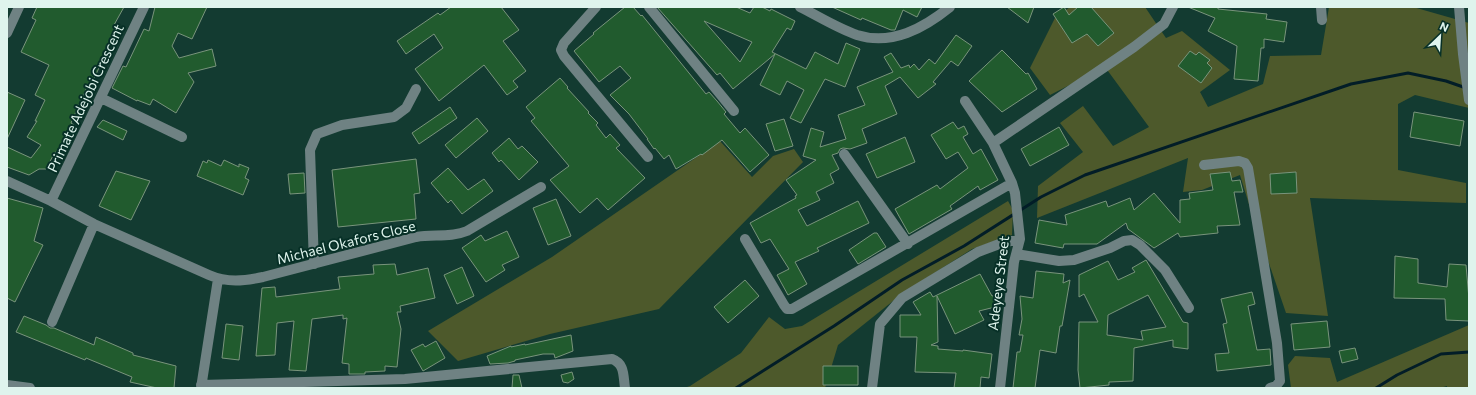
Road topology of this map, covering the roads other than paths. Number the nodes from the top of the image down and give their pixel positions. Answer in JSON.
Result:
{"nodes":[{"id":1,"x":19,"y":7,"type":"edge"},
{"id":2,"x":144,"y":7,"type":"edge"},
{"id":3,"x":596,"y":7,"type":"edge"},
{"id":4,"x":649,"y":7,"type":"edge"},
{"id":5,"x":800,"y":7,"type":"edge"},
{"id":6,"x":950,"y":7,"type":"edge"},
{"id":7,"x":1173,"y":7,"type":"edge"},
{"id":8,"x":1321,"y":7,"type":"edge"},
{"id":9,"x":1459,"y":7,"type":"edge"},
{"id":10,"x":1322,"y":20,"type":"dead end"},
{"id":11,"x":7,"y":34,"type":"edge"},
{"id":12,"x":416,"y":89,"type":"dead end"},
{"id":13,"x":101,"y":98,"type":"junction"},
{"id":14,"x":1469,"y":100,"type":"edge"},
{"id":15,"x":965,"y":101,"type":"dead end"},
{"id":16,"x":734,"y":111,"type":"dead end"},
{"id":17,"x":182,"y":137,"type":"dead end"},
{"id":18,"x":993,"y":143,"type":"junction"},
{"id":19,"x":844,"y":154,"type":"dead end"},
{"id":20,"x":648,"y":157,"type":"dead end"},
{"id":21,"x":1204,"y":165,"type":"dead end"},
{"id":22,"x":7,"y":181,"type":"edge"},
{"id":23,"x":1012,"y":183,"type":"junction"},
{"id":24,"x":542,"y":187,"type":"dead end"},
{"id":25,"x":51,"y":201,"type":"junction"},
{"id":26,"x":94,"y":224,"type":"junction"},
{"id":27,"x":1020,"y":237,"type":"junction"},
{"id":28,"x":745,"y":239,"type":"dead end"},
{"id":29,"x":908,"y":244,"type":"junction"},
{"id":30,"x":1016,"y":254,"type":"junction"},
{"id":31,"x":314,"y":264,"type":"junction"},
{"id":32,"x":218,"y":279,"type":"junction"},
{"id":33,"x":1189,"y":308,"type":"dead end"},
{"id":34,"x":52,"y":322,"type":"dead end"},
{"id":35,"x":406,"y":383,"type":"edge"},
{"id":36,"x":7,"y":385,"type":"edge"},
{"id":37,"x":201,"y":387,"type":"edge"},
{"id":38,"x":30,"y":388,"type":"edge"},
{"id":39,"x":625,"y":388,"type":"edge"},
{"id":40,"x":872,"y":388,"type":"edge"},
{"id":41,"x":1000,"y":388,"type":"edge"},
{"id":42,"x":1270,"y":388,"type":"edge"}],
"edges":[{"from":1,"to":11,"type":"street"},
{"from":2,"to":13,"type":"street","name":"Primate Adejobi Crescent"},
{"from":3,"to":20,"type":"street"},
{"from":4,"to":16,"type":"street"},
{"from":5,"to":6,"type":"street"},
{"from":7,"to":18,"type":"street"},
{"from":8,"to":10,"type":"street"},
{"from":9,"to":14,"type":"street"},
{"from":12,"to":31,"type":"street"},
{"from":13,"to":17,"type":"street"},
{"from":13,"to":25,"type":"street","name":"Primate Adejobi Crescent"},
{"from":15,"to":18,"type":"street","name":"Adeyeye Street"},
{"from":18,"to":23,"type":"street","name":"Adeyeye Street"},
{"from":19,"to":29,"type":"street"},
{"from":21,"to":42,"type":"street"},
{"from":22,"to":25,"type":"street","name":"Michael Okafors Close"},
{"from":23,"to":27,"type":"street","name":"Adeyeye Street"},
{"from":23,"to":29,"type":"street"},
{"from":24,"to":31,"type":"street","name":"Michael Okafors Close"},
{"from":25,"to":26,"type":"street","name":"Michael Okafors Close"},
{"from":26,"to":32,"type":"street","name":"Michael Okafors Close"},
{"from":26,"to":34,"type":"street"},
{"from":27,"to":30,"type":"street","name":"Adeyeye Street"},
{"from":27,"to":40,"type":"street"},
{"from":28,"to":29,"type":"street"},
{"from":30,"to":33,"type":"street"},
{"from":30,"to":41,"type":"street","name":"Adeyeye Street"},
{"from":31,"to":32,"type":"street","name":"Michael Okafors Close"},
{"from":32,"to":37,"type":"street"},
{"from":35,"to":37,"type":"street"},
{"from":35,"to":39,"type":"street"},
{"from":36,"to":38,"type":"street"}]}
